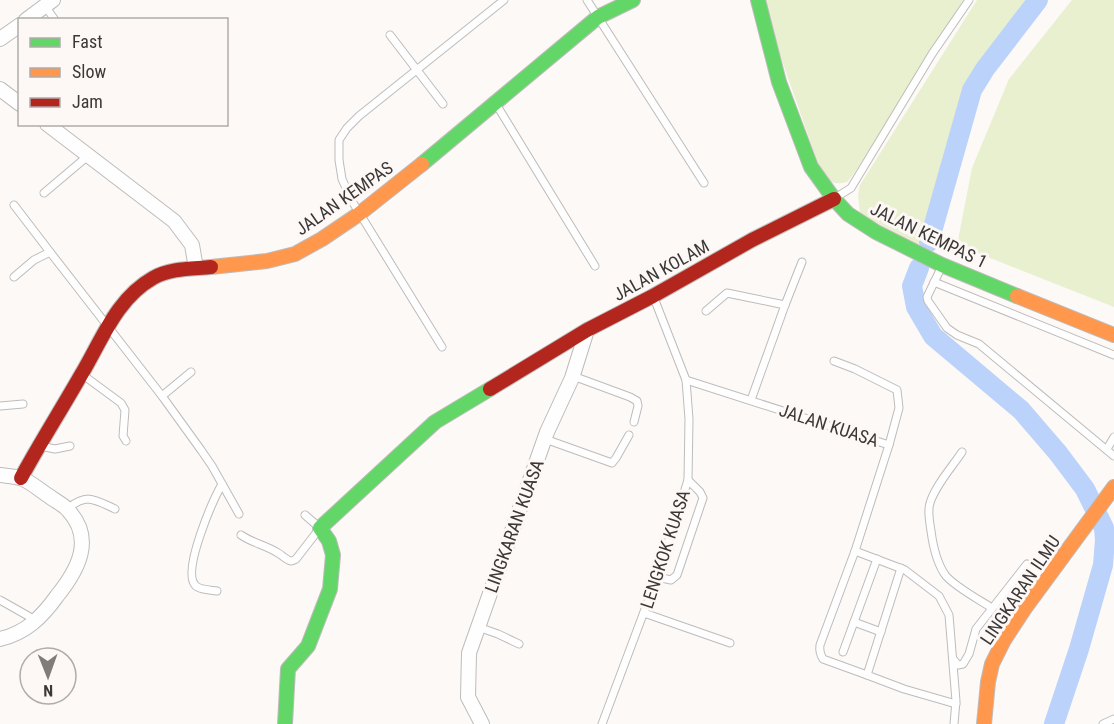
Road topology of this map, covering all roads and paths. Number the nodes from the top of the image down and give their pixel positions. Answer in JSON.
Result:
{"nodes":[{"id":1,"x":504,"y":0,"type":"edge"},
{"id":2,"x":587,"y":0,"type":"edge"},
{"id":3,"x":633,"y":0,"type":"edge"},
{"id":4,"x":758,"y":0,"type":"edge"},
{"id":5,"x":969,"y":0,"type":"edge"},
{"id":6,"x":49,"y":3,"type":"edge"},
{"id":7,"x":598,"y":17,"type":"junction"},
{"id":8,"x":29,"y":18,"type":"edge"},
{"id":9,"x":54,"y":18,"type":"edge"},
{"id":10,"x":18,"y":26,"type":"edge"},
{"id":11,"x":390,"y":35,"type":"dead end"},
{"id":12,"x":0,"y":39,"type":"edge"},
{"id":13,"x":416,"y":70,"type":"junction"},
{"id":14,"x":0,"y":88,"type":"edge"},
{"id":15,"x":18,"y":102,"type":"edge"},
{"id":16,"x":444,"y":104,"type":"dead end"},
{"id":17,"x":496,"y":104,"type":"junction"},
{"id":18,"x":50,"y":126,"type":"edge"},
{"id":19,"x":89,"y":155,"type":"junction"},
{"id":20,"x":704,"y":183,"type":"dead end"},
{"id":21,"x":44,"y":193,"type":"dead end"},
{"id":22,"x":834,"y":199,"type":"junction"},
{"id":23,"x":14,"y":205,"type":"dead end"},
{"id":24,"x":359,"y":214,"type":"junction"},
{"id":25,"x":50,"y":252,"type":"junction"},
{"id":26,"x":802,"y":262,"type":"dead end"},
{"id":27,"x":595,"y":266,"type":"dead end"},
{"id":28,"x":942,"y":266,"type":"junction"},
{"id":29,"x":196,"y":268,"type":"junction"},
{"id":30,"x":14,"y":277,"type":"dead end"},
{"id":31,"x":934,"y":282,"type":"junction"},
{"id":32,"x":653,"y":296,"type":"junction"},
{"id":33,"x":785,"y":305,"type":"junction"},
{"id":34,"x":706,"y":311,"type":"dead end"},
{"id":35,"x":108,"y":327,"type":"junction"},
{"id":36,"x":587,"y":330,"type":"junction"},
{"id":37,"x":1114,"y":335,"type":"edge"},
{"id":38,"x":442,"y":347,"type":"dead end"},
{"id":39,"x":1114,"y":355,"type":"edge"},
{"id":40,"x":834,"y":361,"type":"dead end"},
{"id":41,"x":191,"y":372,"type":"dead end"},
{"id":42,"x":82,"y":374,"type":"junction"},
{"id":43,"x":573,"y":376,"type":"junction"},
{"id":44,"x":686,"y":380,"type":"junction"},
{"id":45,"x":162,"y":396,"type":"junction"},
{"id":46,"x":751,"y":400,"type":"junction"},
{"id":47,"x":23,"y":404,"type":"dead end"},
{"id":48,"x":0,"y":406,"type":"edge"},
{"id":49,"x":634,"y":422,"type":"dead end"},
{"id":50,"x":629,"y":435,"type":"dead end"},
{"id":51,"x":1114,"y":437,"type":"edge"},
{"id":52,"x":545,"y":439,"type":"junction"},
{"id":53,"x":41,"y":441,"type":"junction"},
{"id":54,"x":126,"y":441,"type":"dead end"},
{"id":55,"x":889,"y":445,"type":"junction"},
{"id":56,"x":70,"y":446,"type":"dead end"},
{"id":57,"x":1107,"y":449,"type":"junction"},
{"id":58,"x":962,"y":452,"type":"dead end"},
{"id":59,"x":1114,"y":456,"type":"edge"},
{"id":60,"x":0,"y":475,"type":"edge"},
{"id":61,"x":21,"y":478,"type":"junction"},
{"id":62,"x":688,"y":480,"type":"junction"},
{"id":63,"x":222,"y":484,"type":"junction"},
{"id":64,"x":1111,"y":491,"type":"edge"},
{"id":65,"x":68,"y":509,"type":"junction"},
{"id":66,"x":115,"y":509,"type":"dead end"},
{"id":67,"x":239,"y":514,"type":"dead end"},
{"id":68,"x":305,"y":515,"type":"dead end"},
{"id":69,"x":321,"y":528,"type":"junction"},
{"id":70,"x":241,"y":535,"type":"dead end"},
{"id":71,"x":855,"y":551,"type":"junction"},
{"id":72,"x":877,"y":559,"type":"junction"},
{"id":73,"x":902,"y":568,"type":"junction"},
{"id":74,"x":1048,"y":576,"type":"junction"},
{"id":75,"x":657,"y":577,"type":"junction"},
{"id":76,"x":217,"y":591,"type":"dead end"},
{"id":77,"x":0,"y":600,"type":"edge"},
{"id":78,"x":992,"y":608,"type":"junction"},
{"id":79,"x":644,"y":613,"type":"junction"},
{"id":80,"x":37,"y":621,"type":"junction"},
{"id":81,"x":854,"y":622,"type":"junction"},
{"id":82,"x":478,"y":627,"type":"junction"},
{"id":83,"x":882,"y":632,"type":"junction"},
{"id":84,"x":0,"y":639,"type":"edge"},
{"id":85,"x":730,"y":643,"type":"dead end"},
{"id":86,"x":519,"y":644,"type":"dead end"},
{"id":87,"x":843,"y":652,"type":"dead end"},
{"id":88,"x":953,"y":658,"type":"junction"},
{"id":89,"x":867,"y":675,"type":"junction"},
{"id":90,"x":956,"y":704,"type":"junction"},
{"id":91,"x":1114,"y":719,"type":"edge"},
{"id":92,"x":285,"y":724,"type":"edge"},
{"id":93,"x":482,"y":724,"type":"edge"},
{"id":94,"x":602,"y":724,"type":"edge"},
{"id":95,"x":954,"y":724,"type":"edge"},
{"id":96,"x":984,"y":724,"type":"edge"},
{"id":97,"x":1103,"y":724,"type":"edge"}],
"edges":[{"from":1,"to":13,"type":"lane"},
{"from":2,"to":7,"type":"lane"},
{"from":3,"to":7,"type":"street","name":"JALAN KEMPAS"},
{"from":4,"to":22,"type":"street","name":"JALAN KEMPAS 1"},
{"from":5,"to":22,"type":"lane","name":"JALAN KOLAM"},
{"from":6,"to":8,"type":"street"},
{"from":6,"to":9,"type":"lane"},
{"from":7,"to":17,"type":"street","name":"JALAN KEMPAS"},
{"from":7,"to":20,"type":"lane"},
{"from":10,"to":12,"type":"street"},
{"from":11,"to":13,"type":"lane"},
{"from":13,"to":16,"type":"lane"},
{"from":13,"to":24,"type":"lane"},
{"from":14,"to":15,"type":"street"},
{"from":17,"to":24,"type":"street","name":"JALAN KEMPAS"},
{"from":17,"to":27,"type":"lane"},
{"from":18,"to":19,"type":"street"},
{"from":19,"to":21,"type":"lane"},
{"from":19,"to":29,"type":"street"},
{"from":22,"to":28,"type":"street","name":"JALAN KEMPAS 1"},
{"from":22,"to":32,"type":"street","name":"JALAN KOLAM"},
{"from":23,"to":25,"type":"lane"},
{"from":24,"to":29,"type":"street","name":"JALAN KEMPAS"},
{"from":24,"to":38,"type":"lane"},
{"from":25,"to":30,"type":"lane"},
{"from":25,"to":35,"type":"lane"},
{"from":26,"to":33,"type":"lane"},
{"from":28,"to":31,"type":"lane"},
{"from":28,"to":37,"type":"street","name":"JALAN KEMPAS 1"},
{"from":29,"to":35,"type":"street","name":"JALAN KEMPAS"},
{"from":31,"to":39,"type":"lane"},
{"from":31,"to":57,"type":"lane"},
{"from":32,"to":36,"type":"street","name":"JALAN KOLAM"},
{"from":32,"to":44,"type":"lane","name":"LENGKOK KUASA"},
{"from":33,"to":34,"type":"lane"},
{"from":33,"to":46,"type":"lane"},
{"from":35,"to":42,"type":"street","name":"JALAN KEMPAS"},
{"from":35,"to":45,"type":"lane"},
{"from":36,"to":43,"type":"street","name":"LINGKARAN KUASA"},
{"from":36,"to":69,"type":"street","name":"JALAN KOLAM"},
{"from":40,"to":55,"type":"lane"},
{"from":41,"to":45,"type":"lane"},
{"from":42,"to":53,"type":"street","name":"JALAN KEMPAS"},
{"from":42,"to":54,"type":"lane"},
{"from":43,"to":49,"type":"lane"},
{"from":43,"to":52,"type":"street","name":"LINGKARAN KUASA"},
{"from":44,"to":46,"type":"lane","name":"JALAN KUASA"},
{"from":44,"to":62,"type":"lane","name":"LENGKOK KUASA"},
{"from":45,"to":63,"type":"lane"},
{"from":46,"to":55,"type":"lane","name":"JALAN KUASA"},
{"from":47,"to":48,"type":"lane"},
{"from":50,"to":52,"type":"lane"},
{"from":51,"to":57,"type":"lane"},
{"from":52,"to":82,"type":"street","name":"LINGKARAN KUASA"},
{"from":53,"to":56,"type":"lane"},
{"from":53,"to":61,"type":"street","name":"JALAN KEMPAS"},
{"from":55,"to":71,"type":"lane","name":"JALAN KUASA"},
{"from":57,"to":59,"type":"lane"},
{"from":58,"to":78,"type":"lane"},
{"from":60,"to":61,"type":"street"},
{"from":61,"to":65,"type":"street"},
{"from":62,"to":75,"type":"lane","name":"LENGKOK KUASA"},
{"from":62,"to":75,"type":"lane"},
{"from":63,"to":67,"type":"lane"},
{"from":63,"to":76,"type":"lane"},
{"from":64,"to":74,"type":"street","name":"LINGKARAN ILMU"},
{"from":65,"to":66,"type":"lane"},
{"from":65,"to":80,"type":"street"},
{"from":68,"to":69,"type":"lane"},
{"from":69,"to":70,"type":"lane"},
{"from":69,"to":92,"type":"street"},
{"from":71,"to":72,"type":"lane"},
{"from":71,"to":89,"type":"lane","name":"JALAN KUASA"},
{"from":72,"to":73,"type":"lane"},
{"from":72,"to":81,"type":"lane"},
{"from":73,"to":83,"type":"lane"},
{"from":73,"to":88,"type":"lane"},
{"from":74,"to":78,"type":"lane"},
{"from":74,"to":96,"type":"street","name":"LINGKARAN ILMU"},
{"from":75,"to":79,"type":"lane","name":"LENGKOK KUASA"},
{"from":77,"to":80,"type":"lane"},
{"from":78,"to":88,"type":"lane"},
{"from":79,"to":85,"type":"lane"},
{"from":79,"to":94,"type":"lane","name":"LENGKOK KUASA"},
{"from":80,"to":84,"type":"street"},
{"from":81,"to":83,"type":"lane"},
{"from":81,"to":87,"type":"lane"},
{"from":82,"to":86,"type":"lane"},
{"from":82,"to":93,"type":"street","name":"LINGKARAN KUASA"},
{"from":83,"to":89,"type":"lane"},
{"from":88,"to":90,"type":"lane"},
{"from":89,"to":90,"type":"lane","name":"JALAN KUASA"},
{"from":90,"to":95,"type":"lane"},
{"from":91,"to":97,"type":"lane"}]}
